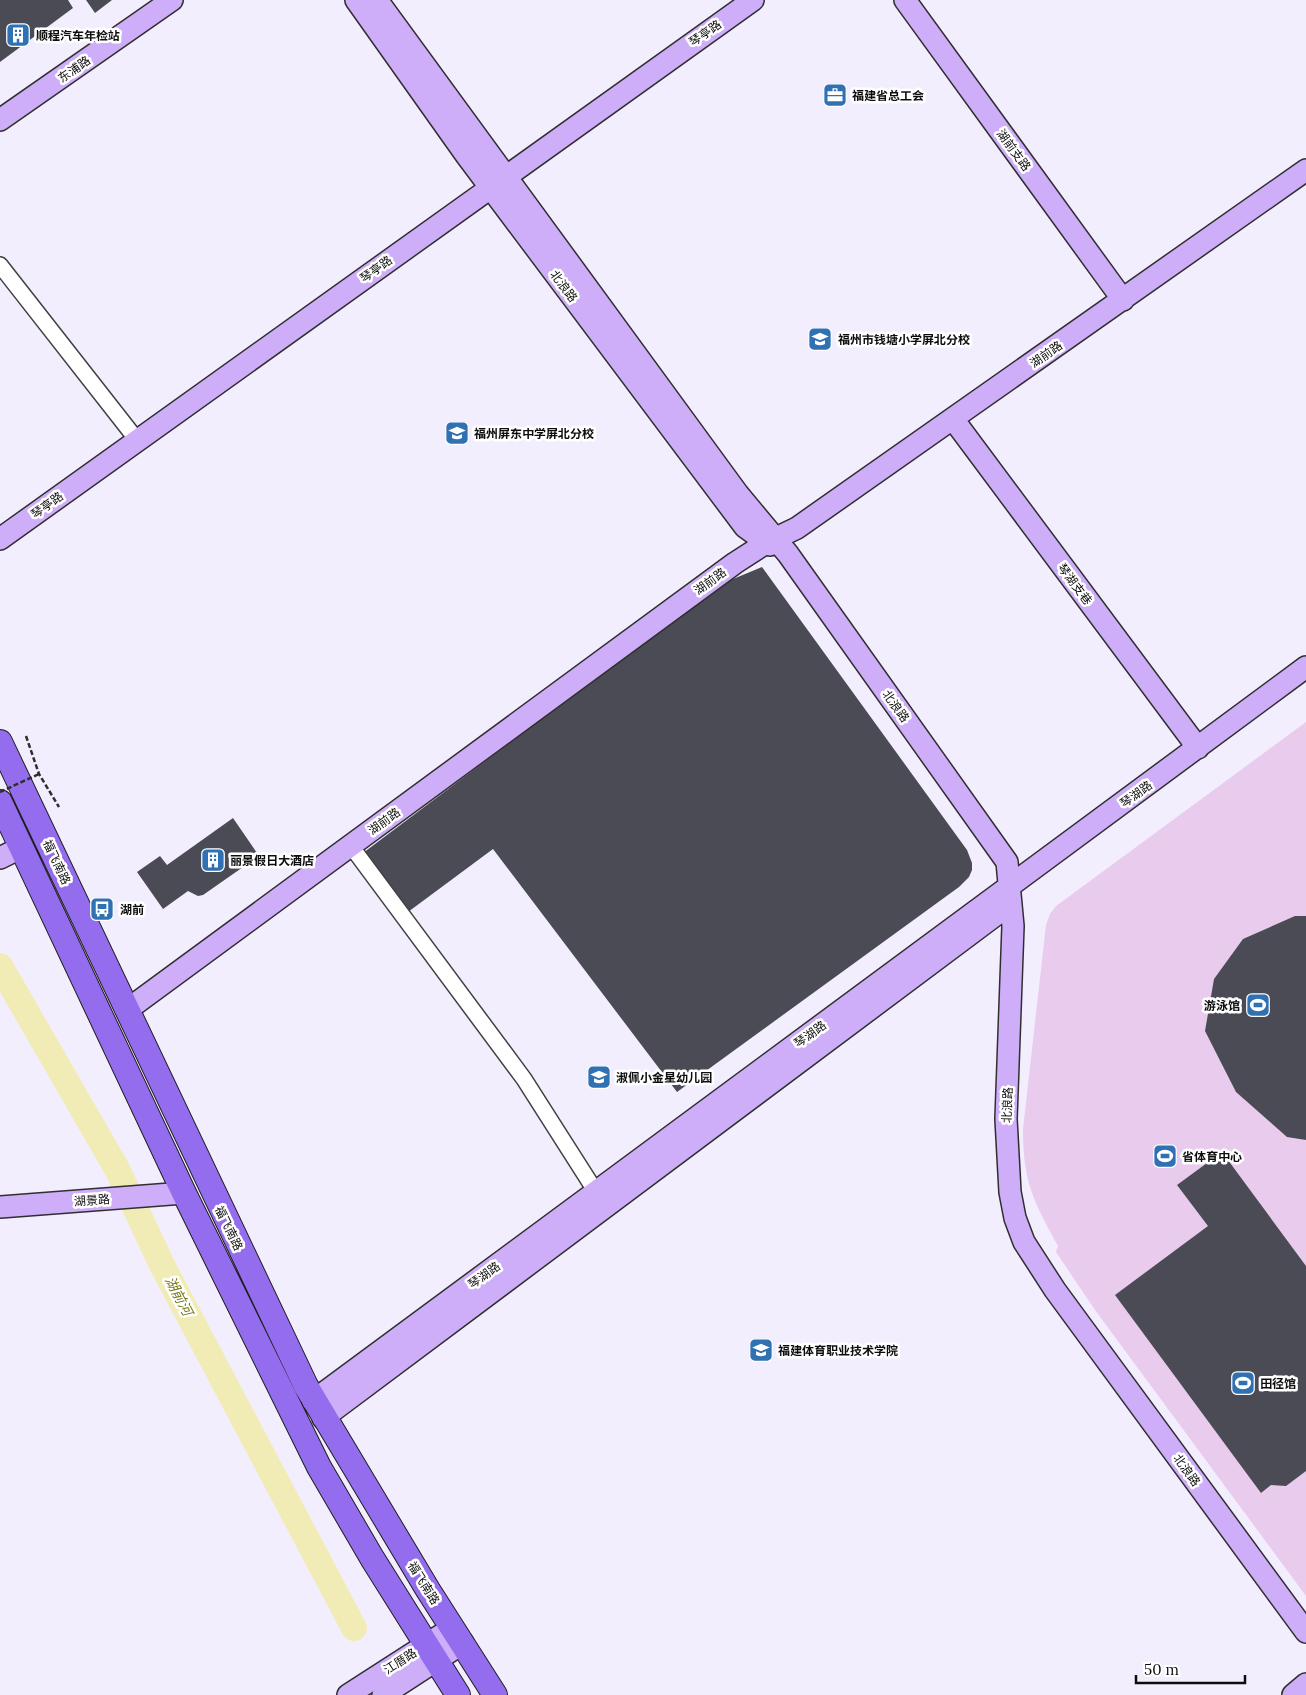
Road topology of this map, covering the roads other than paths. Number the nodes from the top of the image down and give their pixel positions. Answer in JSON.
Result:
{"nodes":[{"id":1,"x":172,"y":0,"type":"edge"},
{"id":2,"x":356,"y":0,"type":"edge"},
{"id":3,"x":377,"y":0,"type":"edge"},
{"id":4,"x":752,"y":0,"type":"edge"},
{"id":5,"x":905,"y":0,"type":"edge"},
{"id":6,"x":0,"y":120,"type":"edge"},
{"id":7,"x":1306,"y":170,"type":"edge"},
{"id":8,"x":497,"y":181,"type":"junction"},
{"id":9,"x":0,"y":265,"type":"edge"},
{"id":10,"x":1123,"y":300,"type":"junction"},
{"id":11,"x":953,"y":419,"type":"junction"},
{"id":12,"x":138,"y":440,"type":"junction"},
{"id":13,"x":0,"y":539,"type":"edge"},
{"id":14,"x":776,"y":545,"type":"junction"},
{"id":15,"x":1306,"y":667,"type":"edge"},
{"id":16,"x":1306,"y":686,"type":"edge"},
{"id":17,"x":0,"y":742,"type":"edge"},
{"id":18,"x":1198,"y":748,"type":"junction"},
{"id":19,"x":0,"y":802,"type":"edge"},
{"id":20,"x":351,"y":846,"type":"junction"},
{"id":21,"x":22,"y":847,"type":"junction"},
{"id":22,"x":0,"y":858,"type":"edge"},
{"id":23,"x":1012,"y":894,"type":"junction"},
{"id":24,"x":128,"y":1010,"type":"junction"},
{"id":25,"x":596,"y":1192,"type":"junction"},
{"id":26,"x":184,"y":1193,"type":"junction"},
{"id":27,"x":0,"y":1207,"type":"edge"},
{"id":28,"x":318,"y":1409,"type":"junction"},
{"id":29,"x":1306,"y":1632,"type":"edge"},
{"id":30,"x":458,"y":1635,"type":"junction"},
{"id":31,"x":431,"y":1652,"type":"junction"},
{"id":32,"x":1306,"y":1684,"type":"edge"},
{"id":33,"x":348,"y":1695,"type":"edge"},
{"id":34,"x":383,"y":1695,"type":"edge"},
{"id":35,"x":458,"y":1695,"type":"edge"},
{"id":36,"x":495,"y":1695,"type":"edge"},
{"id":37,"x":1293,"y":1695,"type":"edge"}],
"edges":[{"from":1,"to":6,"type":"street","name":"东浦路"},
{"from":2,"to":8,"type":"street","name":"北浪路"},
{"from":3,"to":8,"type":"street","name":"北浪路"},
{"from":4,"to":8,"type":"street","name":"琴亭路"},
{"from":5,"to":10,"type":"street","name":"湖前支路"},
{"from":7,"to":10,"type":"street","name":"湖前路"},
{"from":8,"to":12,"type":"street","name":"琴亭路"},
{"from":8,"to":14,"type":"street","name":"北浪路"},
{"from":9,"to":12,"type":"street"},
{"from":10,"to":11,"type":"street","name":"湖前路"},
{"from":11,"to":14,"type":"street","name":"湖前路"},
{"from":11,"to":18,"type":"street","name":"琴湖支巷"},
{"from":12,"to":13,"type":"street","name":"琴亭路"},
{"from":14,"to":20,"type":"street","name":"湖前路"},
{"from":14,"to":23,"type":"street","name":"北浪路"},
{"from":15,"to":18,"type":"street","name":"琴湖路"},
{"from":16,"to":23,"type":"street"},
{"from":17,"to":24,"type":"main road","name":"福飞南路"},
{"from":18,"to":23,"type":"street","name":"琴湖路"},
{"from":19,"to":21,"type":"main road","name":"福飞南路"},
{"from":20,"to":24,"type":"street","name":"湖前路"},
{"from":20,"to":25,"type":"street"},
{"from":21,"to":22,"type":"street"},
{"from":21,"to":26,"type":"main road","name":"福飞南路"},
{"from":23,"to":25,"type":"street","name":"琴湖路"},
{"from":23,"to":28,"type":"street"},
{"from":23,"to":29,"type":"street","name":"北浪路"},
{"from":24,"to":28,"type":"main road","name":"福飞南路"},
{"from":25,"to":28,"type":"street","name":"琴湖路"},
{"from":26,"to":27,"type":"street","name":"湖景路"},
{"from":26,"to":31,"type":"main road","name":"福飞南路"},
{"from":28,"to":30,"type":"main road","name":"福飞南路"},
{"from":30,"to":31,"type":"street","name":"江厝路"},
{"from":30,"to":36,"type":"main road","name":"福飞南路"},
{"from":31,"to":33,"type":"street","name":"江厝路"},
{"from":31,"to":34,"type":"street","name":"江厝路"},
{"from":31,"to":35,"type":"main road","name":"福飞南路"},
{"from":32,"to":37,"type":"street"}]}
